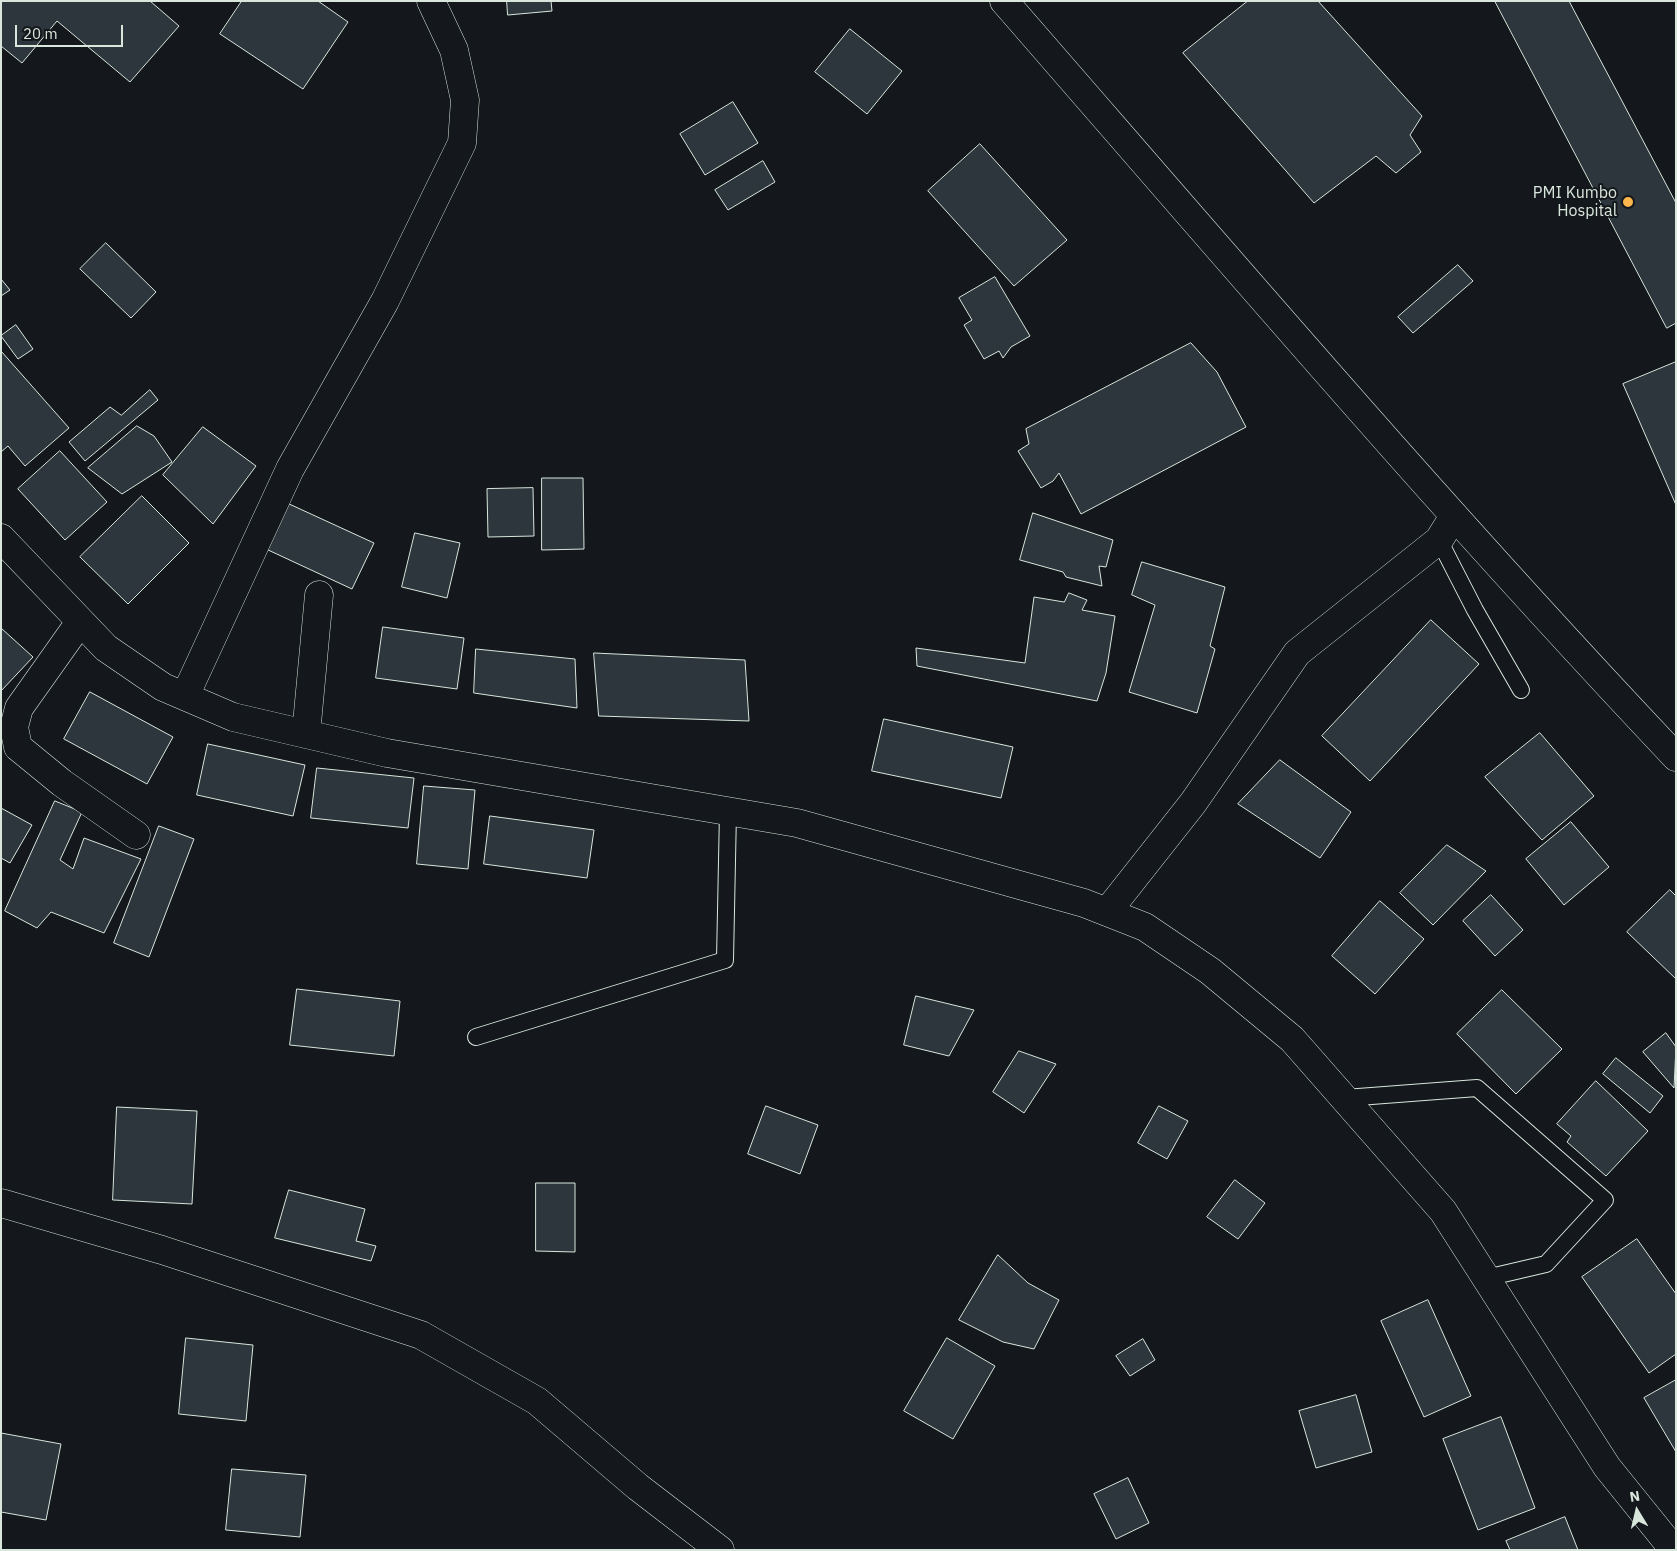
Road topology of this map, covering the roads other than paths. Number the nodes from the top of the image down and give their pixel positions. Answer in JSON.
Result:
{"nodes":[{"id":1,"x":431,"y":1,"type":"edge"},
{"id":2,"x":1004,"y":1,"type":"edge"},
{"id":3,"x":1454,"y":516,"type":"junction"},
{"id":4,"x":1,"y":538,"type":"edge"},
{"id":5,"x":1439,"y":540,"type":"junction"},
{"id":6,"x":319,"y":595,"type":"dead end"},
{"id":7,"x":80,"y":622,"type":"junction"},
{"id":8,"x":1521,"y":690,"type":"dead end"},
{"id":9,"x":185,"y":696,"type":"junction"},
{"id":10,"x":306,"y":734,"type":"junction"},
{"id":11,"x":1676,"y":756,"type":"edge"},
{"id":12,"x":728,"y":811,"type":"junction"},
{"id":13,"x":136,"y":835,"type":"dead end"},
{"id":14,"x":1107,"y":912,"type":"junction"},
{"id":15,"x":476,"y":1037,"type":"dead end"},
{"id":16,"x":1345,"y":1098,"type":"junction"},
{"id":17,"x":1,"y":1202,"type":"edge"},
{"id":18,"x":1486,"y":1278,"type":"junction"},
{"id":19,"x":720,"y":1550,"type":"edge"},
{"id":20,"x":1674,"y":1550,"type":"edge"}],
"edges":[{"from":1,"to":9,"type":"street"},
{"from":2,"to":3,"type":"street"},
{"from":3,"to":5,"type":"street"},
{"from":3,"to":11,"type":"street"},
{"from":4,"to":7,"type":"street"},
{"from":5,"to":8,"type":"lane"},
{"from":5,"to":14,"type":"street"},
{"from":6,"to":10,"type":"street"},
{"from":7,"to":9,"type":"street"},
{"from":7,"to":13,"type":"street"},
{"from":9,"to":10,"type":"street"},
{"from":10,"to":12,"type":"street"},
{"from":12,"to":14,"type":"street"},
{"from":12,"to":15,"type":"lane"},
{"from":14,"to":16,"type":"street"},
{"from":16,"to":18,"type":"street"},
{"from":16,"to":18,"type":"lane"},
{"from":17,"to":19,"type":"street"},
{"from":18,"to":20,"type":"street"}]}
